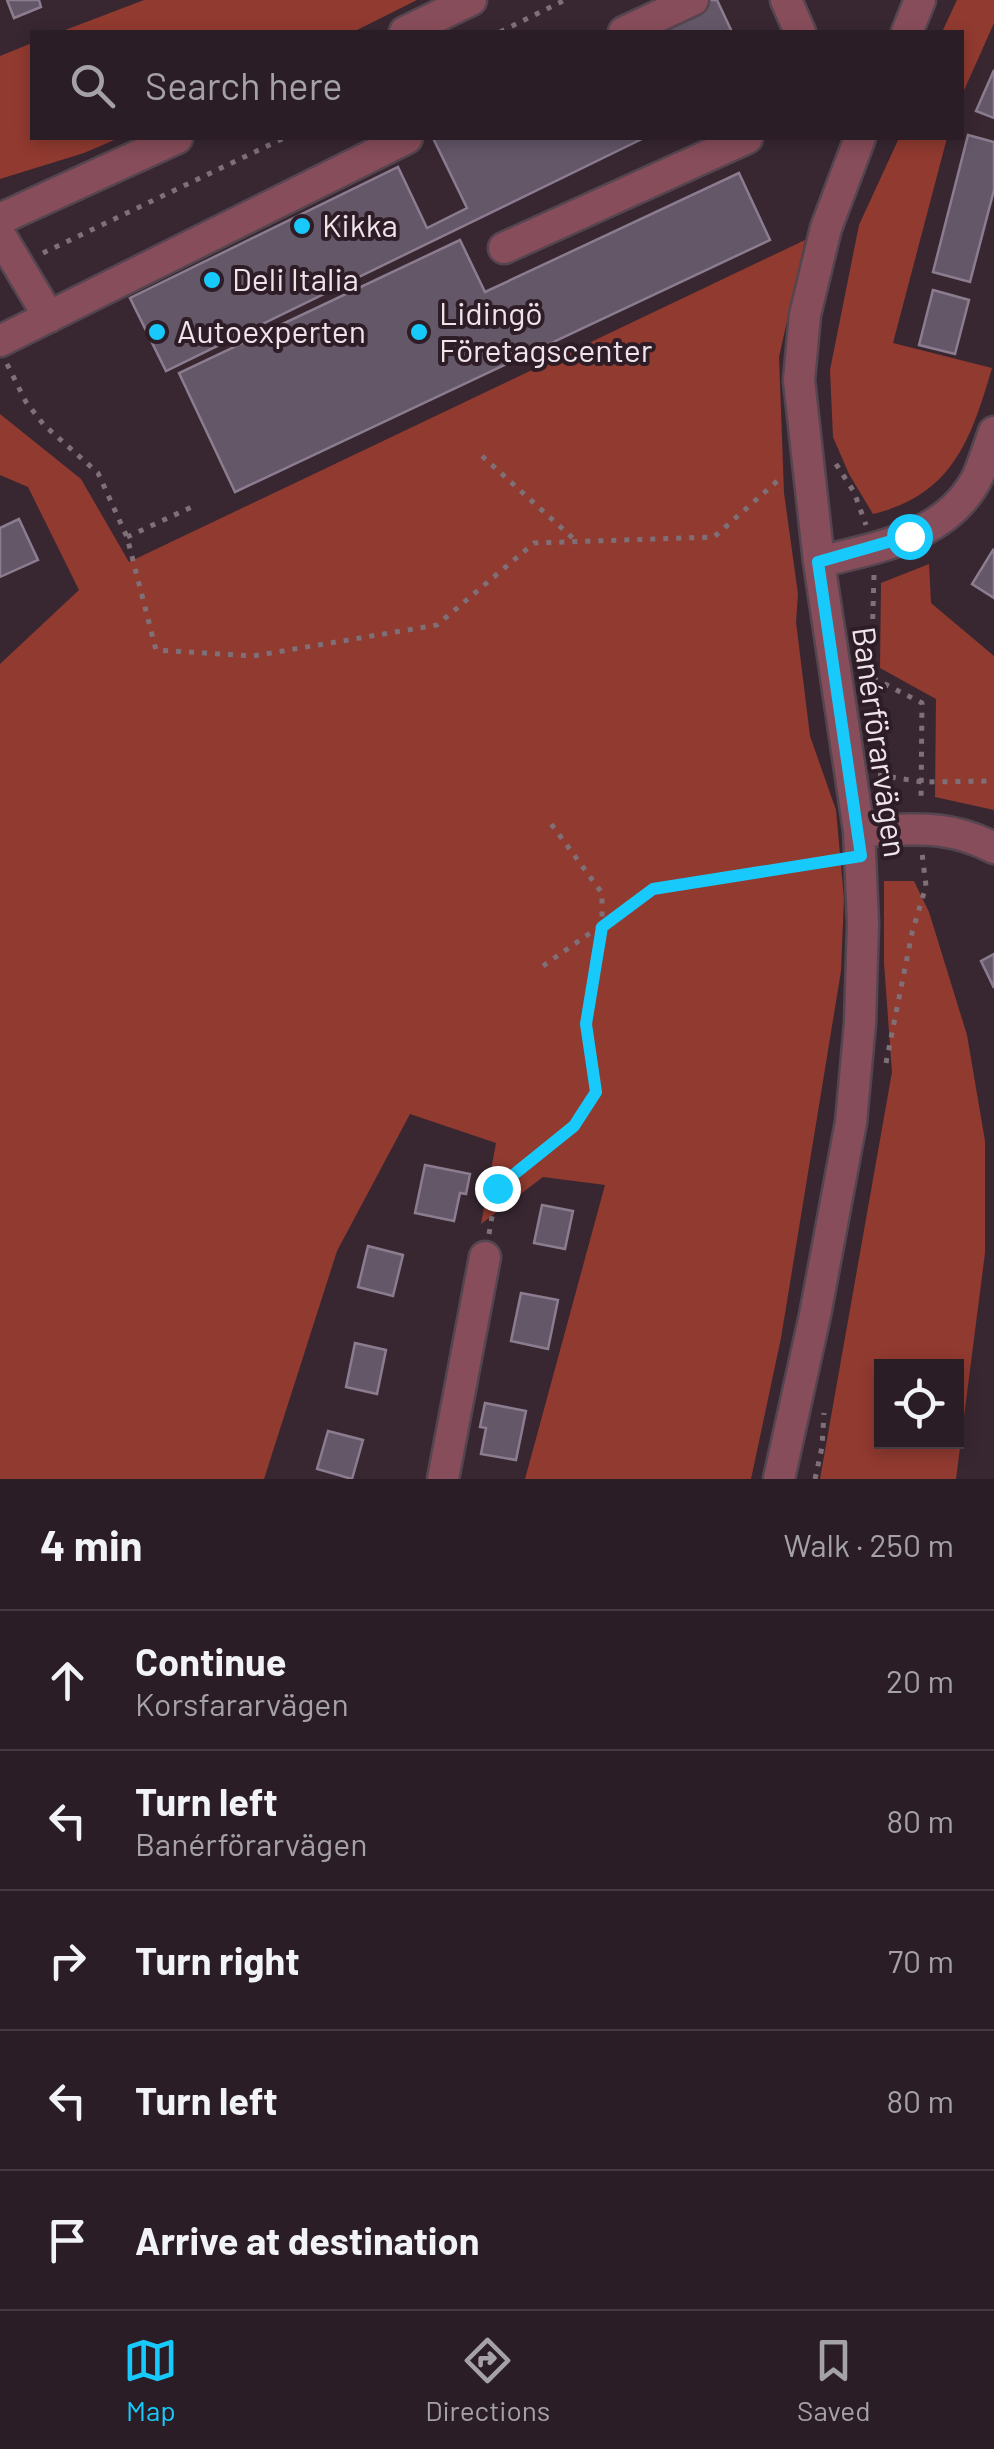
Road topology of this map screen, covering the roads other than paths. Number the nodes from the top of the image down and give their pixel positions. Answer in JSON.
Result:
{"nodes":[{"id":1,"x":471,"y":0,"type":"edge"},
{"id":2,"x":693,"y":0,"type":"edge"},
{"id":3,"x":786,"y":0,"type":"edge"},
{"id":4,"x":920,"y":0,"type":"edge"},
{"id":5,"x":409,"y":30,"type":"edge"},
{"id":6,"x":628,"y":30,"type":"edge"},
{"id":7,"x":799,"y":30,"type":"edge"},
{"id":8,"x":909,"y":30,"type":"edge"},
{"id":9,"x":173,"y":140,"type":"edge"},
{"id":10,"x":403,"y":140,"type":"edge"},
{"id":11,"x":743,"y":140,"type":"edge"},
{"id":12,"x":859,"y":140,"type":"edge"},
{"id":13,"x":0,"y":219,"type":"edge"},
{"id":14,"x":0,"y":235,"type":"edge"},
{"id":15,"x":504,"y":248,"type":"dead end"},
{"id":16,"x":49,"y":317,"type":"junction"},
{"id":17,"x":0,"y":340,"type":"edge"},
{"id":18,"x":994,"y":432,"type":"edge"},
{"id":19,"x":985,"y":483,"type":"edge"},
{"id":20,"x":818,"y":562,"type":"junction"},
{"id":21,"x":860,"y":844,"type":"junction"},
{"id":22,"x":994,"y":848,"type":"edge"},
{"id":23,"x":485,"y":1257,"type":"road end"},
{"id":24,"x":442,"y":1479,"type":"edge"},
{"id":25,"x":778,"y":1479,"type":"edge"}],
"edges":[{"from":1,"to":5,"type":"street"},
{"from":2,"to":6,"type":"street"},
{"from":3,"to":7,"type":"street"},
{"from":4,"to":8,"type":"street"},
{"from":9,"to":13,"type":"street"},
{"from":10,"to":16,"type":"street"},
{"from":11,"to":15,"type":"street"},
{"from":12,"to":20,"type":"street","name":"Banérförarvägen"},
{"from":14,"to":16,"type":"street"},
{"from":16,"to":17,"type":"street"},
{"from":18,"to":19,"type":"street"},
{"from":19,"to":20,"type":"street"},
{"from":20,"to":21,"type":"street","name":"Banérförarvägen"},
{"from":21,"to":22,"type":"street"},
{"from":21,"to":25,"type":"street","name":"Banérförarvägen"},
{"from":23,"to":24,"type":"street"}]}
